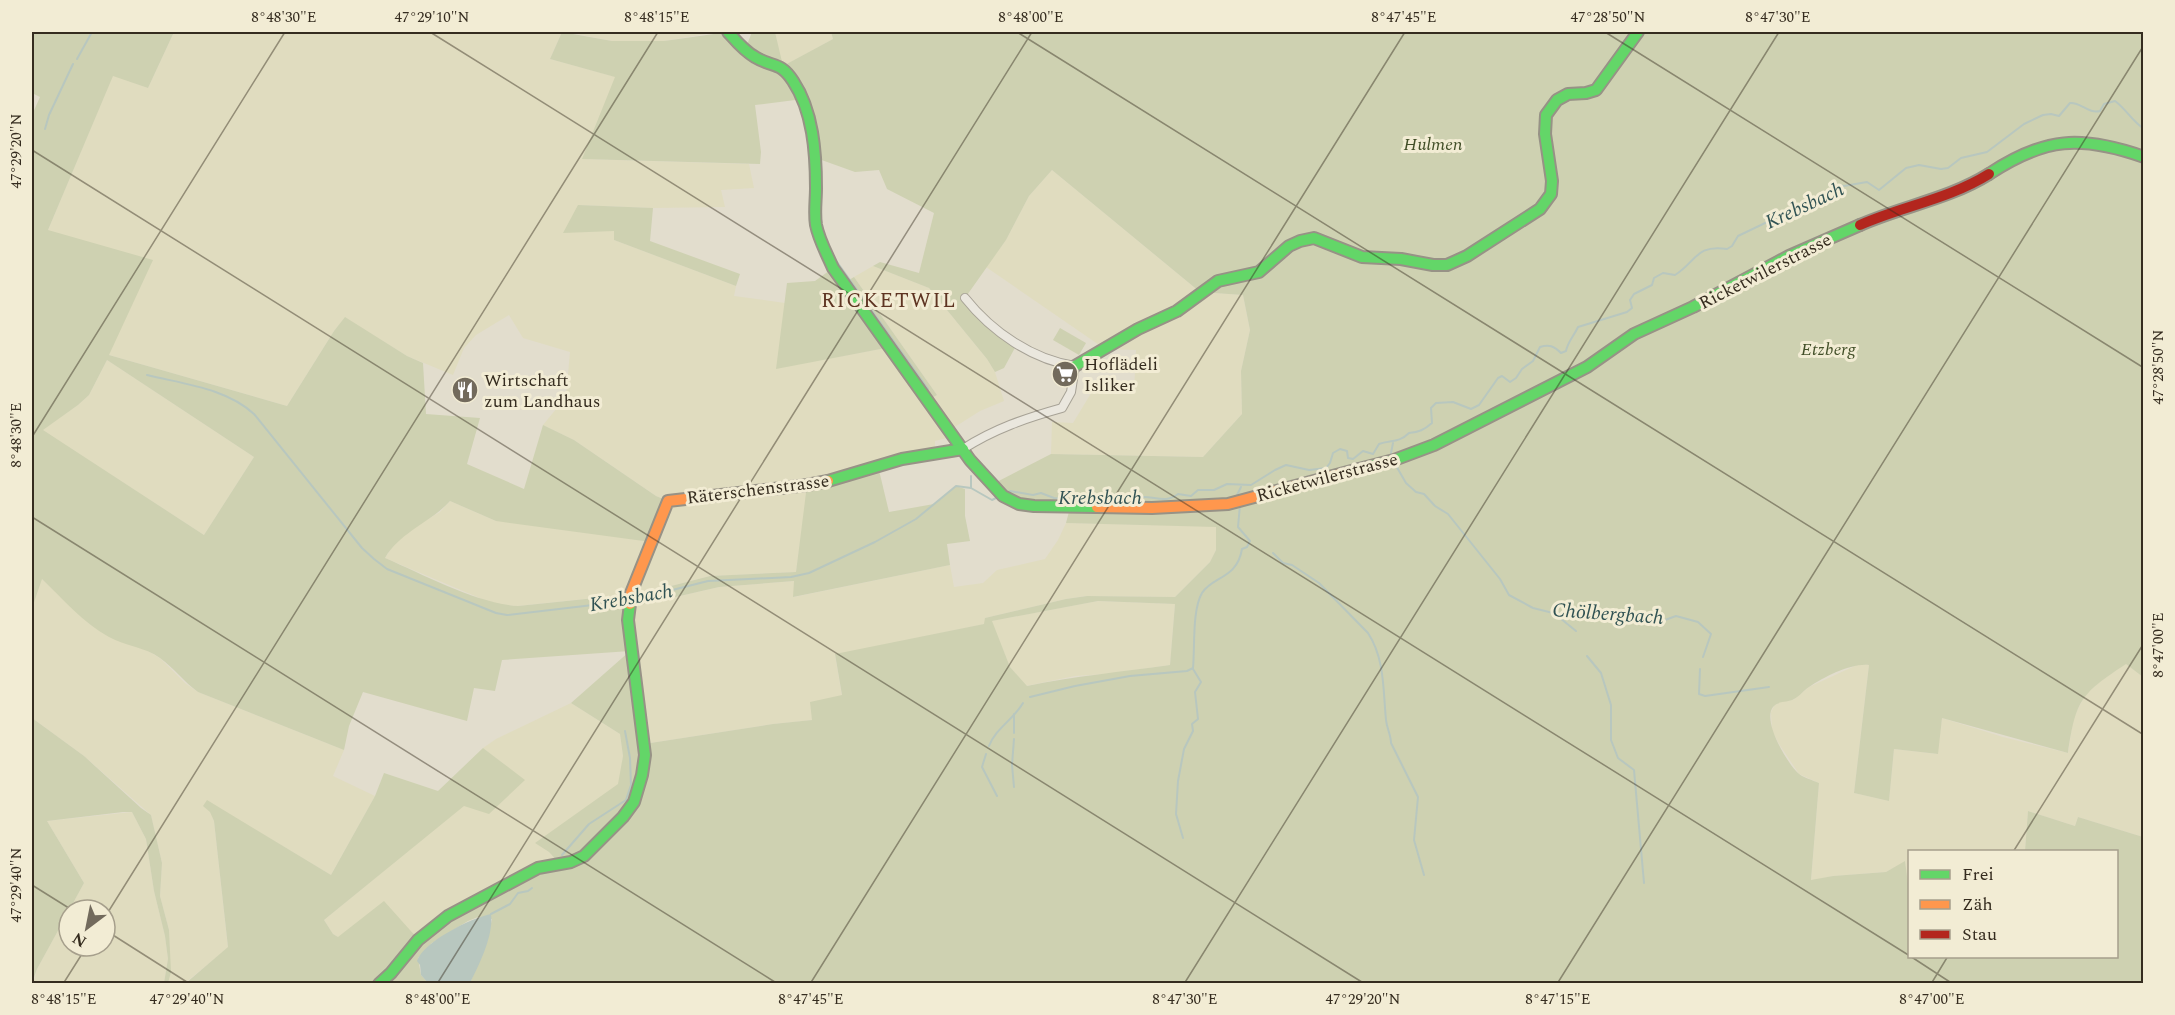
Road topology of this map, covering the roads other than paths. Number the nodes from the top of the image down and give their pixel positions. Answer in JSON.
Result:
{"nodes":[{"id":1,"x":728,"y":32,"type":"edge"},
{"id":2,"x":1638,"y":32,"type":"edge"},
{"id":3,"x":2144,"y":157,"type":"edge"},
{"id":4,"x":965,"y":298,"type":"dead end"},
{"id":5,"x":1076,"y":366,"type":"junction"},
{"id":6,"x":963,"y":449,"type":"junction"},
{"id":7,"x":379,"y":984,"type":"edge"}],
"edges":[{"from":1,"to":6,"type":"street","name":"Ricketwilerstrasse"},
{"from":2,"to":5,"type":"street"},
{"from":3,"to":6,"type":"street","name":"Ricketwilerstrasse"},
{"from":4,"to":5,"type":"street"},
{"from":5,"to":6,"type":"street"},
{"from":6,"to":7,"type":"street","name":"Räterschenstrasse"}]}
